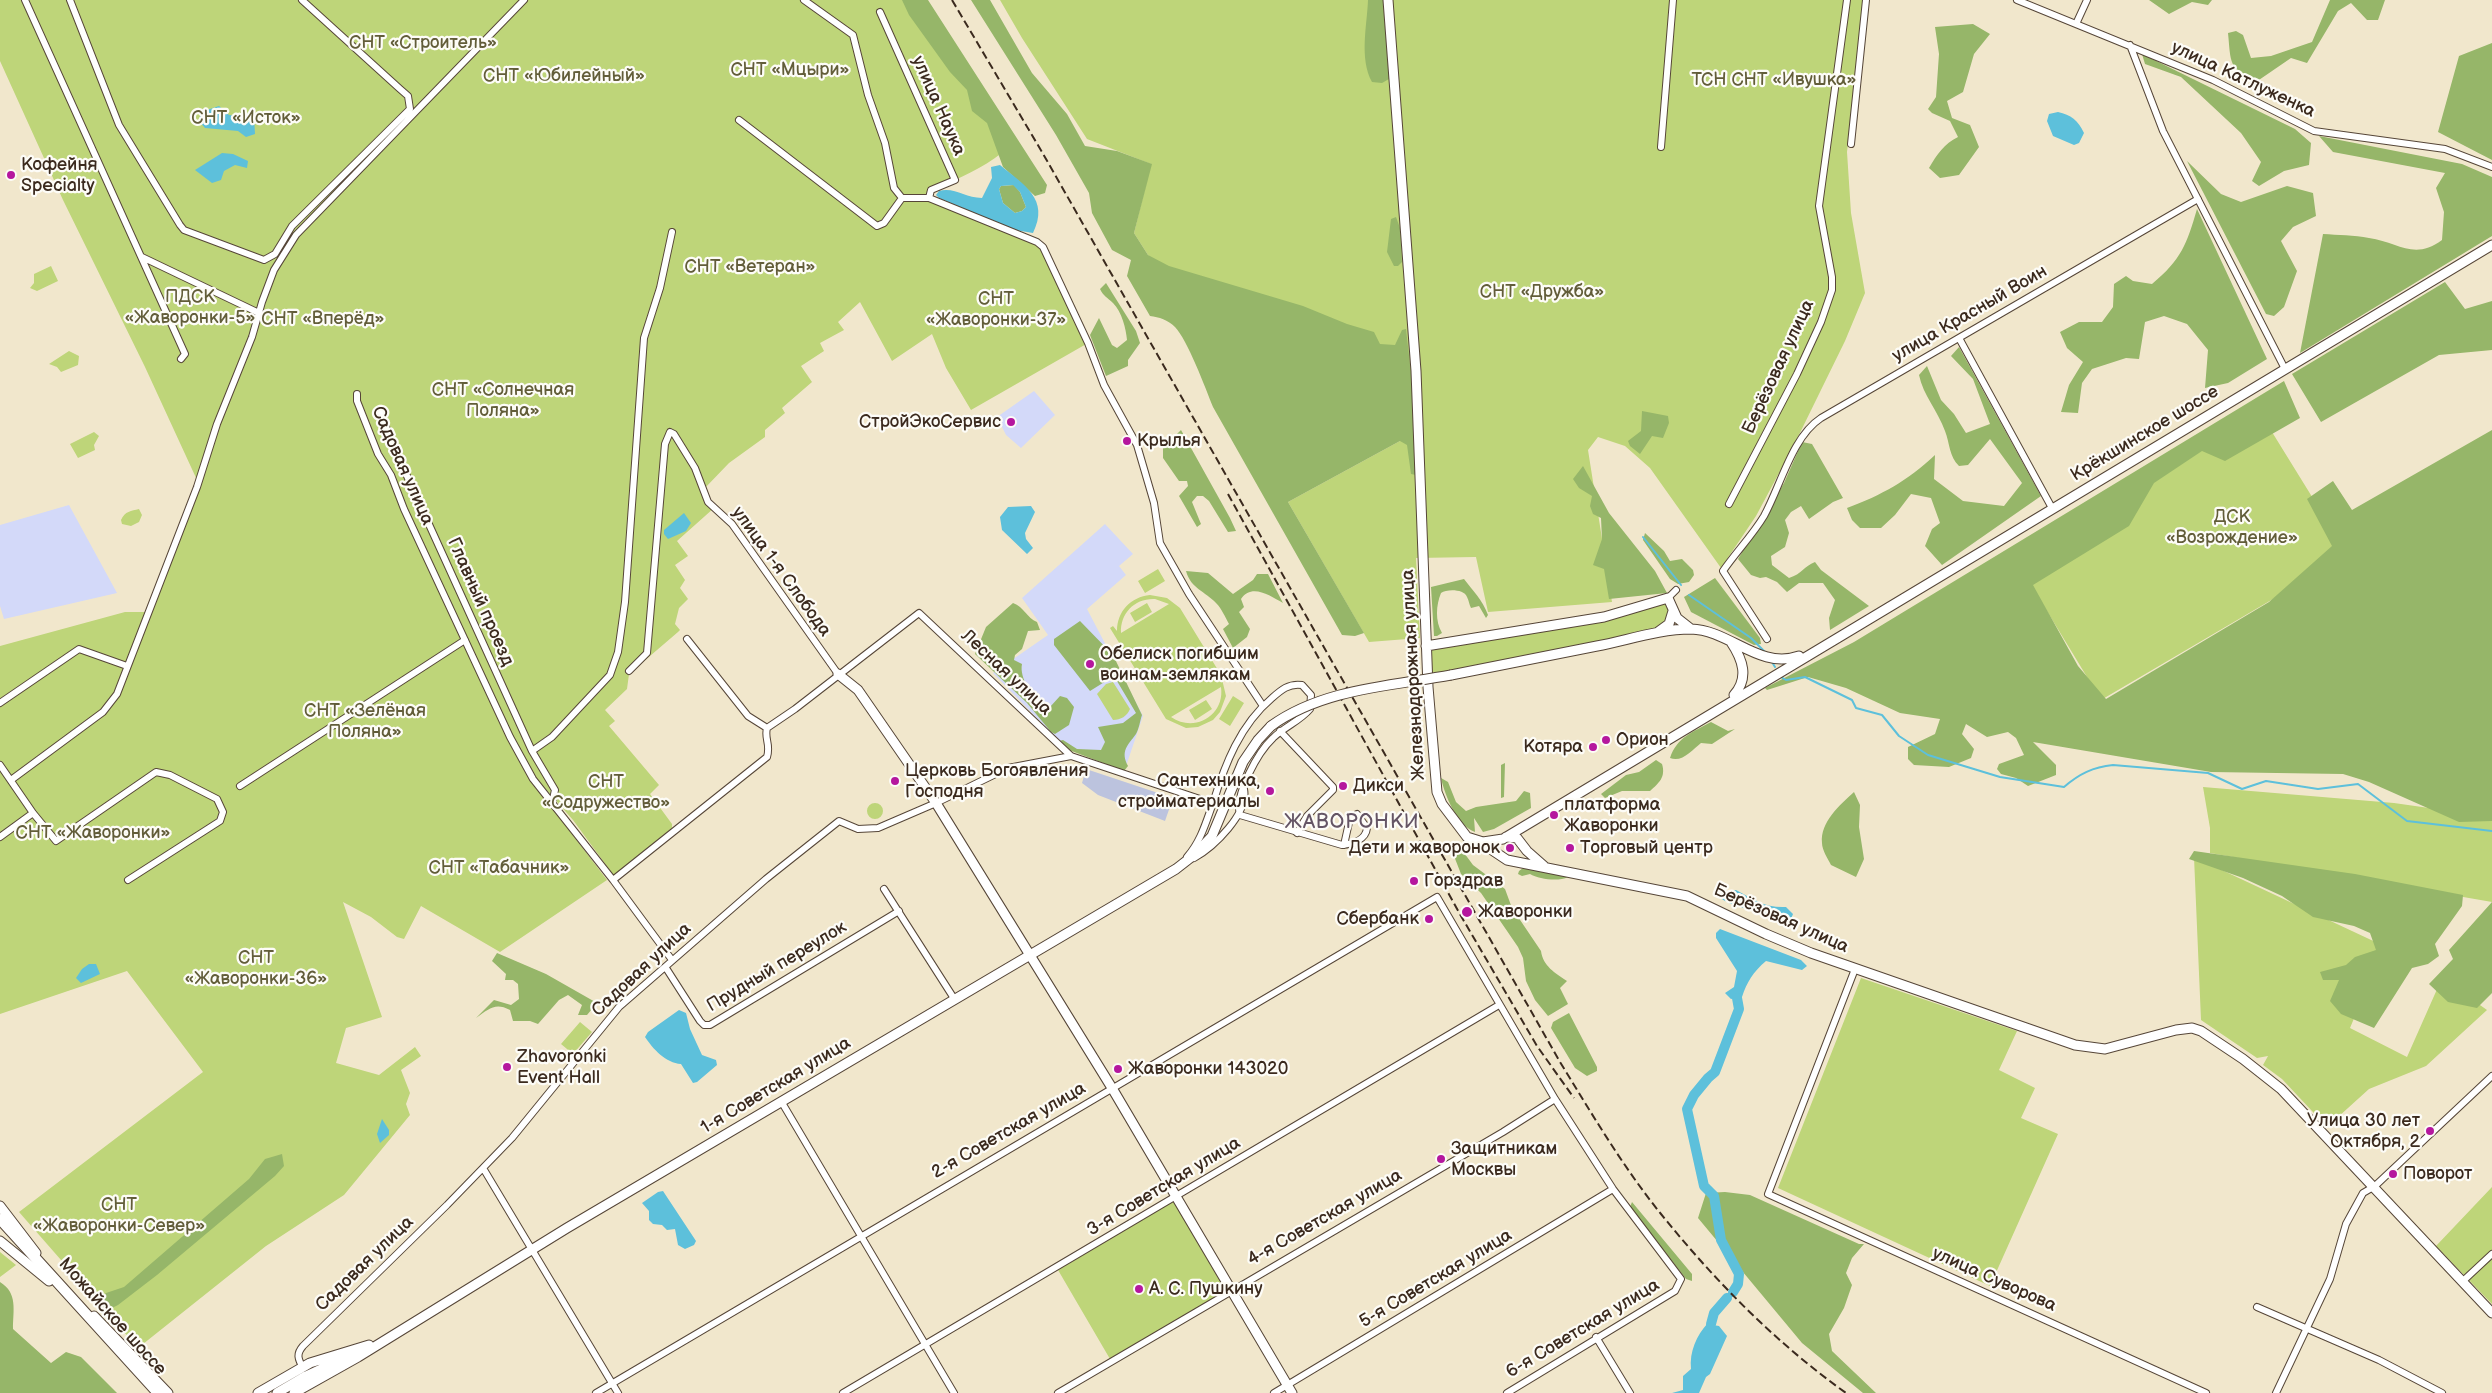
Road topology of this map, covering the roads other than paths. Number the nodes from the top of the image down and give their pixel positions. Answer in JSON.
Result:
{"nodes":[{"id":1,"x":25,"y":0,"type":"edge"},
{"id":2,"x":70,"y":0,"type":"edge"},
{"id":3,"x":302,"y":0,"type":"edge"},
{"id":4,"x":524,"y":0,"type":"edge"},
{"id":5,"x":804,"y":0,"type":"edge"},
{"id":6,"x":1388,"y":0,"type":"edge"},
{"id":7,"x":1673,"y":0,"type":"edge"},
{"id":8,"x":1847,"y":0,"type":"edge"},
{"id":9,"x":1866,"y":0,"type":"edge"},
{"id":10,"x":2017,"y":0,"type":"edge"},
{"id":11,"x":2087,"y":0,"type":"edge"},
{"id":12,"x":880,"y":12,"type":"dead end"},
{"id":13,"x":2076,"y":24,"type":"junction"},
{"id":14,"x":2130,"y":45,"type":"junction"},
{"id":15,"x":740,"y":120,"type":"dead end"},
{"id":16,"x":1851,"y":144,"type":"dead end"},
{"id":17,"x":1661,"y":147,"type":"dead end"},
{"id":18,"x":2492,"y":167,"type":"edge"},
{"id":19,"x":902,"y":198,"type":"junction"},
{"id":20,"x":929,"y":198,"type":"junction"},
{"id":21,"x":2198,"y":199,"type":"junction"},
{"id":22,"x":672,"y":232,"type":"dead end"},
{"id":23,"x":2492,"y":245,"type":"edge"},
{"id":24,"x":142,"y":257,"type":"junction"},
{"id":25,"x":258,"y":313,"type":"junction"},
{"id":26,"x":1959,"y":338,"type":"junction"},
{"id":27,"x":181,"y":359,"type":"dead end"},
{"id":28,"x":2285,"y":370,"type":"junction"},
{"id":29,"x":357,"y":394,"type":"dead end"},
{"id":30,"x":380,"y":411,"type":"dead end"},
{"id":31,"x":1729,"y":504,"type":"dead end"},
{"id":32,"x":2052,"y":508,"type":"junction"},
{"id":33,"x":1676,"y":590,"type":"dead end"},
{"id":34,"x":1668,"y":598,"type":"junction"},
{"id":35,"x":1673,"y":611,"type":"junction"},
{"id":36,"x":1691,"y":629,"type":"junction"},
{"id":37,"x":1656,"y":633,"type":"junction"},
{"id":38,"x":687,"y":639,"type":"dead end"},
{"id":39,"x":1730,"y":639,"type":"junction"},
{"id":40,"x":1768,"y":639,"type":"dead end"},
{"id":41,"x":466,"y":640,"type":"junction"},
{"id":42,"x":1426,"y":646,"type":"junction"},
{"id":43,"x":1814,"y":650,"type":"junction"},
{"id":44,"x":126,"y":666,"type":"junction"},
{"id":45,"x":629,"y":672,"type":"dead end"},
{"id":46,"x":838,"y":674,"type":"junction"},
{"id":47,"x":1729,"y":701,"type":"junction"},
{"id":48,"x":0,"y":703,"type":"edge"},
{"id":49,"x":1262,"y":706,"type":"junction"},
{"id":50,"x":767,"y":728,"type":"junction"},
{"id":51,"x":1280,"y":731,"type":"junction"},
{"id":52,"x":532,"y":751,"type":"junction"},
{"id":53,"x":1071,"y":756,"type":"junction"},
{"id":54,"x":0,"y":765,"type":"edge"},
{"id":55,"x":11,"y":780,"type":"junction"},
{"id":56,"x":240,"y":786,"type":"dead end"},
{"id":57,"x":550,"y":801,"type":"junction"},
{"id":58,"x":936,"y":803,"type":"junction"},
{"id":59,"x":1212,"y":803,"type":"junction"},
{"id":60,"x":33,"y":813,"type":"junction"},
{"id":61,"x":1543,"y":814,"type":"junction"},
{"id":62,"x":1240,"y":815,"type":"junction"},
{"id":63,"x":1297,"y":834,"type":"junction"},
{"id":64,"x":0,"y":837,"type":"edge"},
{"id":65,"x":1504,"y":838,"type":"junction"},
{"id":66,"x":1477,"y":841,"type":"junction"},
{"id":67,"x":1522,"y":844,"type":"junction"},
{"id":68,"x":1344,"y":845,"type":"junction"},
{"id":69,"x":1501,"y":855,"type":"junction"},
{"id":70,"x":1511,"y":860,"type":"junction"},
{"id":71,"x":1546,"y":867,"type":"junction"},
{"id":72,"x":1176,"y":869,"type":"junction"},
{"id":73,"x":128,"y":880,"type":"dead end"},
{"id":74,"x":613,"y":880,"type":"junction"},
{"id":75,"x":884,"y":889,"type":"dead end"},
{"id":76,"x":899,"y":911,"type":"junction"},
{"id":77,"x":1030,"y":956,"type":"junction"},
{"id":78,"x":672,"y":960,"type":"junction"},
{"id":79,"x":666,"y":968,"type":"junction"},
{"id":80,"x":1855,"y":969,"type":"junction"},
{"id":81,"x":955,"y":1000,"type":"junction"},
{"id":82,"x":1499,"y":1005,"type":"junction"},
{"id":83,"x":2492,"y":1076,"type":"edge"},
{"id":84,"x":1112,"y":1088,"type":"junction"},
{"id":85,"x":1555,"y":1098,"type":"junction"},
{"id":86,"x":781,"y":1101,"type":"junction"},
{"id":87,"x":483,"y":1168,"type":"junction"},
{"id":88,"x":2375,"y":1186,"type":"junction"},
{"id":89,"x":1614,"y":1190,"type":"junction"},
{"id":90,"x":1768,"y":1194,"type":"joint"},
{"id":91,"x":1176,"y":1198,"type":"junction"},
{"id":92,"x":0,"y":1206,"type":"edge"},
{"id":93,"x":0,"y":1218,"type":"edge"},
{"id":94,"x":0,"y":1228,"type":"edge"},
{"id":95,"x":862,"y":1235,"type":"junction"},
{"id":96,"x":0,"y":1241,"type":"edge"},
{"id":97,"x":532,"y":1250,"type":"junction"},
{"id":98,"x":2492,"y":1254,"type":"edge"},
{"id":99,"x":52,"y":1280,"type":"junction"},
{"id":100,"x":2463,"y":1281,"type":"junction"},
{"id":101,"x":1231,"y":1291,"type":"junction"},
{"id":102,"x":66,"y":1292,"type":"junction"},
{"id":103,"x":2257,"y":1307,"type":"dead end"},
{"id":104,"x":2492,"y":1313,"type":"edge"},
{"id":105,"x":2307,"y":1328,"type":"junction"},
{"id":106,"x":394,"y":1334,"type":"junction"},
{"id":107,"x":1596,"y":1338,"type":"junction"},
{"id":108,"x":379,"y":1341,"type":"junction"},
{"id":109,"x":925,"y":1345,"type":"junction"},
{"id":110,"x":303,"y":1368,"type":"junction"},
{"id":111,"x":612,"y":1384,"type":"junction"},
{"id":112,"x":1290,"y":1389,"type":"edge"},
{"id":113,"x":150,"y":1393,"type":"edge"},
{"id":114,"x":158,"y":1393,"type":"edge"},
{"id":115,"x":168,"y":1393,"type":"edge"},
{"id":116,"x":258,"y":1393,"type":"edge"},
{"id":117,"x":277,"y":1393,"type":"edge"},
{"id":118,"x":294,"y":1393,"type":"edge"},
{"id":119,"x":596,"y":1393,"type":"edge"},
{"id":120,"x":618,"y":1393,"type":"edge"},
{"id":121,"x":843,"y":1393,"type":"edge"},
{"id":122,"x":954,"y":1393,"type":"edge"},
{"id":123,"x":1058,"y":1393,"type":"edge"},
{"id":124,"x":1274,"y":1393,"type":"edge"},
{"id":125,"x":1507,"y":1393,"type":"edge"},
{"id":126,"x":1630,"y":1393,"type":"edge"},
{"id":127,"x":2206,"y":1393,"type":"edge"},
{"id":128,"x":2276,"y":1393,"type":"edge"},
{"id":129,"x":2442,"y":1393,"type":"edge"}],
"edges":[{"from":1,"to":24,"type":"street"},
{"from":2,"to":3,"type":"street"},
{"from":4,"to":25,"type":"street"},
{"from":5,"to":19,"type":"street"},
{"from":6,"to":42,"type":"street","name":"Железнодорожная улица"},
{"from":7,"to":17,"type":"street"},
{"from":8,"to":31,"type":"street","name":"Берёзовая улица"},
{"from":9,"to":16,"type":"street"},
{"from":10,"to":13,"type":"street","name":"улица Катлуженка"},
{"from":11,"to":13,"type":"street"},
{"from":12,"to":20,"type":"street","name":"улица Наука"},
{"from":13,"to":14,"type":"street","name":"улица Катлуженка"},
{"from":14,"to":18,"type":"street","name":"улица Катлуженка"},
{"from":14,"to":21,"type":"street"},
{"from":15,"to":19,"type":"street"},
{"from":19,"to":20,"type":"street"},
{"from":20,"to":49,"type":"street"},
{"from":21,"to":26,"type":"street","name":"улица Красный Воин"},
{"from":21,"to":28,"type":"street"},
{"from":22,"to":52,"type":"street"},
{"from":23,"to":28,"type":"street","name":"Крёкшинское шоссе"},
{"from":24,"to":25,"type":"street"},
{"from":24,"to":27,"type":"street"},
{"from":25,"to":44,"type":"street"},
{"from":26,"to":32,"type":"street"},
{"from":26,"to":40,"type":"street","name":"улица Красный Воин"},
{"from":28,"to":32,"type":"street","name":"Крёкшинское шоссе"},
{"from":29,"to":41,"type":"street","name":"Садовая улица"},
{"from":30,"to":52,"type":"street","name":"Главный проезд"},
{"from":32,"to":43,"type":"street","name":"Крёкшинское шоссе"},
{"from":33,"to":34,"type":"street"},
{"from":34,"to":35,"type":"street"},
{"from":34,"to":42,"type":"street"},
{"from":35,"to":36,"type":"street"},
{"from":35,"to":37,"type":"street"},
{"from":36,"to":37,"type":"street","name":"1-я Советская улица"},
{"from":36,"to":39,"type":"street","name":"1-я Советская улица"},
{"from":37,"to":72,"type":"street","name":"1-я Советская улица","bridge":true},
{"from":38,"to":50,"type":"street"},
{"from":39,"to":43,"type":"street","name":"1-я Советская улица"},
{"from":39,"to":47,"type":"street"},
{"from":41,"to":56,"type":"street"},
{"from":41,"to":57,"type":"street","name":"Садовая улица"},
{"from":42,"to":66,"type":"street","name":"Железнодорожная улица"},
{"from":43,"to":47,"type":"street"},
{"from":44,"to":48,"type":"street"},
{"from":44,"to":55,"type":"street"},
{"from":45,"to":46,"type":"street","name":"улица 1-я Слобода"},
{"from":46,"to":50,"type":"street"},
{"from":46,"to":53,"type":"street","name":"Лесная улица"},
{"from":46,"to":58,"type":"street"},
{"from":47,"to":61,"type":"street"},
{"from":49,"to":51,"type":"street"},
{"from":49,"to":59,"type":"street"},
{"from":50,"to":74,"type":"street"},
{"from":51,"to":62,"type":"street"},
{"from":51,"to":63,"type":"street"},
{"from":52,"to":57,"type":"street","name":"Главный проезд"},
{"from":53,"to":58,"type":"street","name":"Лесная улица"},
{"from":53,"to":59,"type":"street","name":"Лесная улица"},
{"from":54,"to":55,"type":"street"},
{"from":55,"to":60,"type":"street"},
{"from":57,"to":74,"type":"street","name":"Садовая улица"},
{"from":58,"to":77,"type":"street"},
{"from":58,"to":78,"type":"street","name":"Садовая улица"},
{"from":59,"to":72,"type":"street"},
{"from":60,"to":64,"type":"street"},
{"from":60,"to":73,"type":"street"},
{"from":61,"to":65,"type":"street"},
{"from":61,"to":67,"type":"street"},
{"from":62,"to":63,"type":"street"},
{"from":62,"to":72,"type":"street"},
{"from":63,"to":68,"type":"street"},
{"from":65,"to":66,"type":"street"},
{"from":65,"to":67,"type":"street"},
{"from":65,"to":69,"type":"street"},
{"from":66,"to":69,"type":"street","name":"Железнодорожная улица"},
{"from":67,"to":70,"type":"street"},
{"from":67,"to":71,"type":"street"},
{"from":68,"to":68,"type":"street"},
{"from":69,"to":70,"type":"street"},
{"from":70,"to":71,"type":"street","name":"Берёзовая улица"},
{"from":71,"to":80,"type":"street","name":"Берёзовая улица"},
{"from":72,"to":77,"type":"street","name":"1-я Советская улица"},
{"from":74,"to":78,"type":"street","name":"Садовая улица"},
{"from":75,"to":76,"type":"street"},
{"from":76,"to":79,"type":"street","name":"Прудный переулок"},
{"from":76,"to":81,"type":"street"},
{"from":77,"to":81,"type":"street","name":"1-я Советская улица"},
{"from":77,"to":84,"type":"street"},
{"from":78,"to":79,"type":"street","name":"Садовая улица"},
{"from":79,"to":87,"type":"street","name":"Садовая улица"},
{"from":80,"to":88,"type":"street"},
{"from":80,"to":90,"type":"street","name":"Берёзовая улица"},
{"from":81,"to":86,"type":"street","name":"1-я Советская улица"},
{"from":82,"to":84,"type":"street","name":"2-я Советская улица"},
{"from":82,"to":85,"type":"street"},
{"from":82,"to":91,"type":"street","name":"3-я Советская улица"},
{"from":83,"to":88,"type":"street"},
{"from":84,"to":91,"type":"street"},
{"from":84,"to":95,"type":"street","name":"2-я Советская улица"},
{"from":85,"to":89,"type":"street"},
{"from":85,"to":101,"type":"street","name":"4-я Советская улица"},
{"from":86,"to":95,"type":"street"},
{"from":86,"to":97,"type":"street","name":"1-я Советская улица"},
{"from":87,"to":97,"type":"street"},
{"from":87,"to":110,"type":"street","name":"Садовая улица"},
{"from":88,"to":100,"type":"street"},
{"from":88,"to":105,"type":"street"},
{"from":89,"to":107,"type":"street","name":"6-я Советская улица"},
{"from":89,"to":112,"type":"street","name":"5-я Советская улица"},
{"from":90,"to":127,"type":"street","name":"улица Суворова"},
{"from":91,"to":101,"type":"street"},
{"from":91,"to":109,"type":"street","name":"3-я Советская улица"},
{"from":92,"to":99,"type":"street"},
{"from":93,"to":99,"type":"main road","name":"Можайское шоссе"},
{"from":94,"to":99,"type":"main road","name":"Можайское шоссе"},
{"from":95,"to":109,"type":"street"},
{"from":95,"to":111,"type":"street","name":"2-я Советская улица"},
{"from":96,"to":99,"type":"street"},
{"from":97,"to":106,"type":"street","name":"1-я Советская улица"},
{"from":97,"to":111,"type":"street"},
{"from":98,"to":100,"type":"street"},
{"from":99,"to":102,"type":"main road","name":"Можайское шоссе"},
{"from":99,"to":113,"type":"main road","name":"Можайское шоссе"},
{"from":100,"to":104,"type":"street"},
{"from":101,"to":112,"type":"street"},
{"from":101,"to":123,"type":"street","name":"4-я Советская улица"},
{"from":102,"to":114,"type":"main road","name":"Можайское шоссе"},
{"from":102,"to":115,"type":"street"},
{"from":103,"to":105,"type":"street"},
{"from":105,"to":128,"type":"street"},
{"from":105,"to":129,"type":"street"},
{"from":106,"to":108,"type":"street"},
{"from":106,"to":118,"type":"street"},
{"from":107,"to":125,"type":"street","name":"6-я Советская улица"},
{"from":107,"to":126,"type":"street"},
{"from":108,"to":110,"type":"street"},
{"from":108,"to":117,"type":"street"},
{"from":109,"to":121,"type":"street","name":"3-я Советская улица"},
{"from":109,"to":122,"type":"street"},
{"from":110,"to":116,"type":"street"},
{"from":111,"to":119,"type":"street","name":"2-я Советская улица"},
{"from":111,"to":120,"type":"street"},
{"from":112,"to":124,"type":"street","name":"5-я Советская улица"}]}
